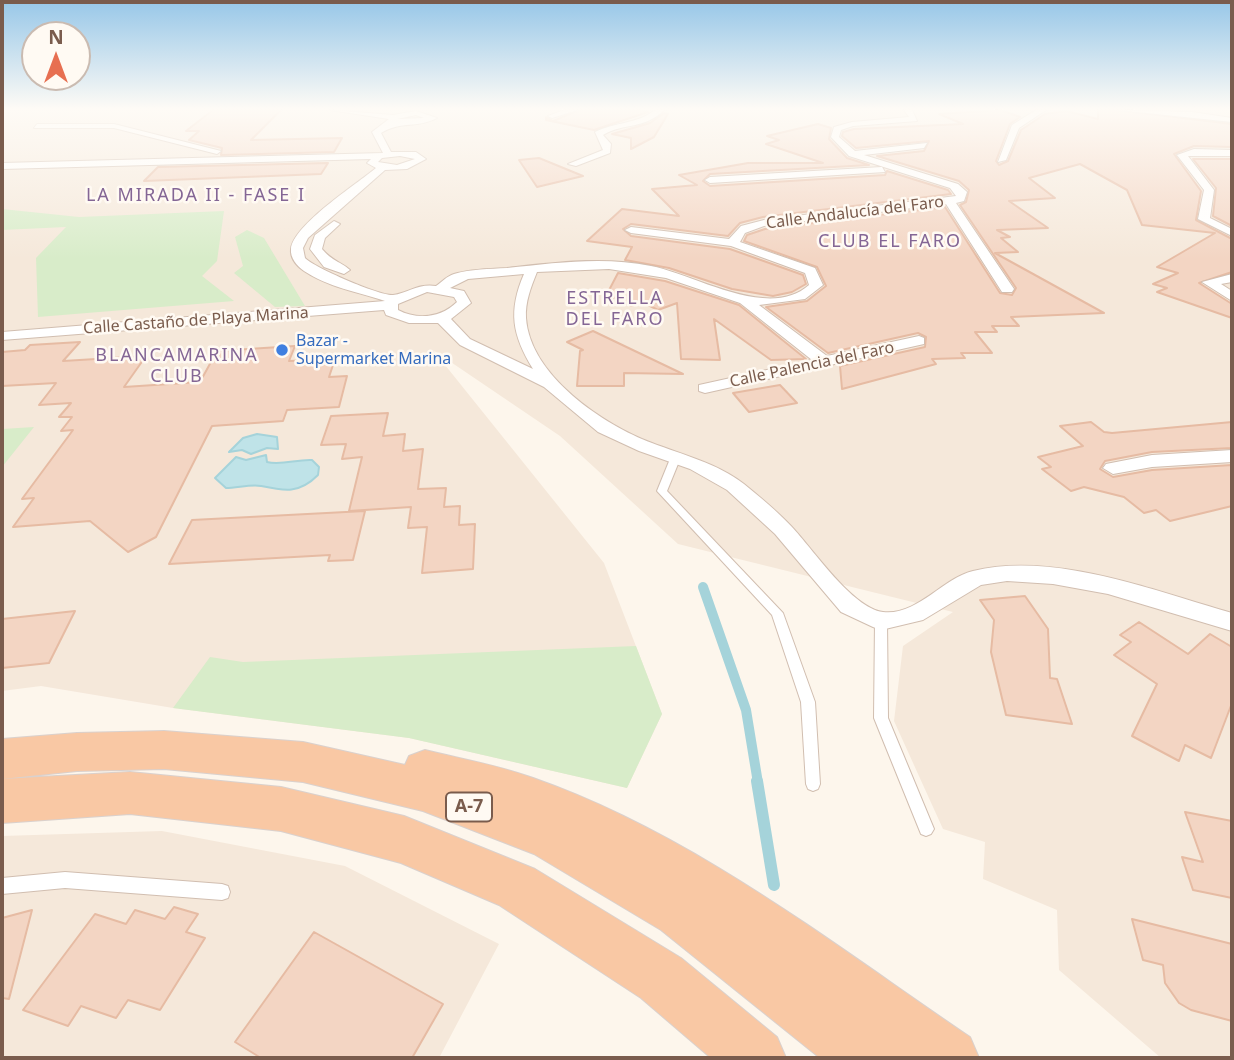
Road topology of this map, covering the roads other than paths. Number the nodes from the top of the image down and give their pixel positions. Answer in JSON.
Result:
{"nodes":[{"id":1,"x":152,"y":159,"type":"edge"},
{"id":2,"x":383,"y":159,"type":"joint"},
{"id":3,"x":420,"y":159,"type":"edge"},
{"id":4,"x":585,"y":159,"type":"edge"},
{"id":5,"x":869,"y":159,"type":"edge"},
{"id":6,"x":1185,"y":159,"type":"edge"},
{"id":7,"x":573,"y":164,"type":"dead end"},
{"id":8,"x":2,"y":166,"type":"edge"},
{"id":9,"x":396,"y":167,"type":"junction"},
{"id":10,"x":898,"y":169,"type":"junction"},
{"id":11,"x":710,"y":180,"type":"dead end"},
{"id":12,"x":950,"y":202,"type":"junction"},
{"id":13,"x":631,"y":230,"type":"dead end"},
{"id":14,"x":1232,"y":233,"type":"edge"},
{"id":15,"x":734,"y":243,"type":"junction"},
{"id":16,"x":531,"y":271,"type":"junction"},
{"id":17,"x":1232,"y":278,"type":"edge"},
{"id":18,"x":440,"y":289,"type":"junction"},
{"id":19,"x":1007,"y":289,"type":"dead end"},
{"id":20,"x":409,"y":292,"type":"junction"},
{"id":21,"x":1232,"y":298,"type":"edge"},
{"id":22,"x":745,"y":301,"type":"junction"},
{"id":23,"x":392,"y":302,"type":"junction"},
{"id":24,"x":441,"y":317,"type":"junction"},
{"id":25,"x":2,"y":336,"type":"edge"},
{"id":26,"x":919,"y":341,"type":"dead end"},
{"id":27,"x":826,"y":363,"type":"junction"},
{"id":28,"x":550,"y":384,"type":"junction"},
{"id":29,"x":705,"y":388,"type":"dead end"},
{"id":30,"x":1232,"y":456,"type":"edge"},
{"id":31,"x":675,"y":459,"type":"junction"},
{"id":32,"x":1113,"y":468,"type":"dead end"},
{"id":33,"x":881,"y":621,"type":"junction"},
{"id":34,"x":1232,"y":622,"type":"edge"},
{"id":35,"x":164,"y":750,"type":"junction"},
{"id":36,"x":2,"y":759,"type":"edge"},
{"id":37,"x":813,"y":784,"type":"dead end"},
{"id":38,"x":2,"y":800,"type":"edge"},
{"id":39,"x":926,"y":830,"type":"dead end"},
{"id":40,"x":2,"y":886,"type":"edge"},
{"id":41,"x":222,"y":892,"type":"dead end"},
{"id":42,"x":661,"y":978,"type":"junction"},
{"id":43,"x":727,"y":1058,"type":"edge"},
{"id":44,"x":756,"y":1058,"type":"edge"},
{"id":45,"x":867,"y":1058,"type":"edge"},
{"id":46,"x":949,"y":1058,"type":"edge"}],
"edges":[{"from":1,"to":8,"type":"street"},
{"from":2,"to":9,"type":"street"},
{"from":2,"to":23,"type":"street"},
{"from":3,"to":9,"type":"street"},
{"from":4,"to":7,"type":"street"},
{"from":5,"to":10,"type":"street","name":"Calle Andalucía del Faro"},
{"from":6,"to":14,"type":"street"},
{"from":9,"to":20,"type":"street"},
{"from":10,"to":11,"type":"street"},
{"from":10,"to":12,"type":"street","name":"Calle Andalucía del Faro"},
{"from":12,"to":15,"type":"street","name":"Calle Andalucía del Faro"},
{"from":12,"to":19,"type":"street"},
{"from":13,"to":15,"type":"street"},
{"from":15,"to":22,"type":"street","name":"Calle Andalucía del Faro"},
{"from":16,"to":18,"type":"street","name":"Calle Andalucía del Faro"},
{"from":16,"to":22,"type":"street","name":"Calle Andalucía del Faro"},
{"from":16,"to":28,"type":"street"},
{"from":17,"to":21,"type":"street"},
{"from":18,"to":20,"type":"street","name":"Calle Andalucía del Faro"},
{"from":18,"to":24,"type":"street"},
{"from":20,"to":23,"type":"street"},
{"from":22,"to":27,"type":"street"},
{"from":23,"to":24,"type":"street"},
{"from":23,"to":25,"type":"street","name":"Calle Castaño de Playa Marina"},
{"from":24,"to":28,"type":"street"},
{"from":26,"to":27,"type":"street","name":"Calle Palencia del Faro"},
{"from":27,"to":29,"type":"street","name":"Calle Palencia del Faro"},
{"from":28,"to":31,"type":"street"},
{"from":30,"to":32,"type":"street"},
{"from":31,"to":33,"type":"street"},
{"from":31,"to":37,"type":"lane"},
{"from":33,"to":34,"type":"street"},
{"from":33,"to":39,"type":"lane"},
{"from":35,"to":36,"type":"highway","number":"A-7"},
{"from":35,"to":45,"type":"highway","number":"A-7"},
{"from":35,"to":46,"type":"highway"},
{"from":38,"to":42,"type":"highway"},
{"from":40,"to":41,"type":"lane"},
{"from":42,"to":43,"type":"highway"},
{"from":42,"to":44,"type":"highway"}]}
